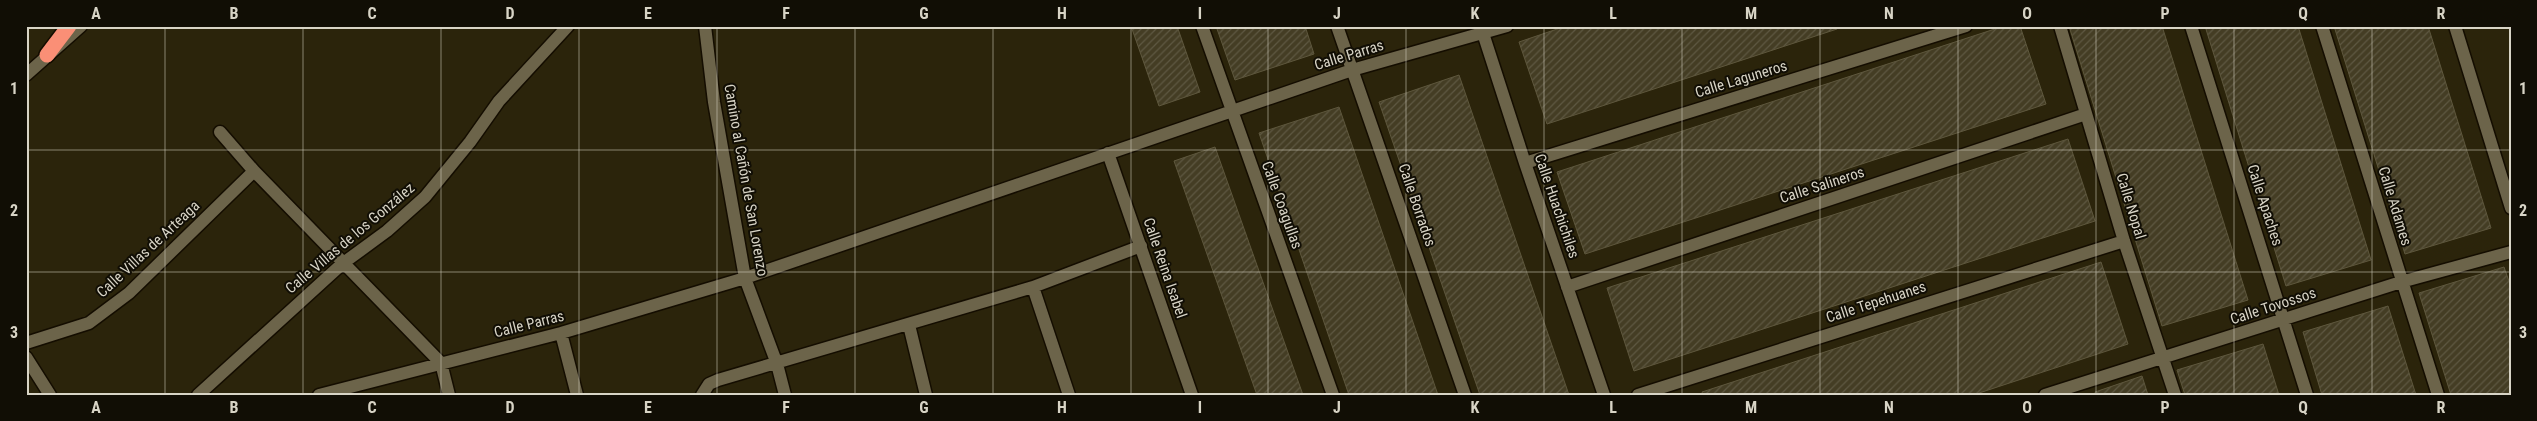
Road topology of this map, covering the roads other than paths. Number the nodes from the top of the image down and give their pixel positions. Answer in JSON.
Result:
{"nodes":[{"id":1,"x":69,"y":26,"type":"edge"},
{"id":2,"x":80,"y":26,"type":"edge"},
{"id":3,"x":568,"y":26,"type":"edge"},
{"id":4,"x":705,"y":26,"type":"edge"},
{"id":5,"x":1202,"y":26,"type":"edge"},
{"id":6,"x":1337,"y":26,"type":"edge"},
{"id":7,"x":1507,"y":26,"type":"edge"},
{"id":8,"x":1966,"y":26,"type":"edge"},
{"id":9,"x":2060,"y":26,"type":"edge"},
{"id":10,"x":2191,"y":26,"type":"edge"},
{"id":11,"x":2322,"y":26,"type":"edge"},
{"id":12,"x":2455,"y":26,"type":"edge"},
{"id":13,"x":1483,"y":30,"type":"edge"},
{"id":14,"x":47,"y":55,"type":"junction"},
{"id":15,"x":1352,"y":70,"type":"junction"},
{"id":16,"x":26,"y":75,"type":"edge"},
{"id":17,"x":1231,"y":110,"type":"junction"},
{"id":18,"x":2086,"y":114,"type":"junction"},
{"id":19,"x":220,"y":132,"type":"dead end"},
{"id":20,"x":1108,"y":153,"type":"junction"},
{"id":21,"x":1525,"y":163,"type":"junction"},
{"id":22,"x":254,"y":171,"type":"junction"},
{"id":23,"x":2511,"y":208,"type":"edge"},
{"id":24,"x":2124,"y":241,"type":"junction"},
{"id":25,"x":1141,"y":246,"type":"junction"},
{"id":26,"x":2511,"y":252,"type":"edge"},
{"id":27,"x":342,"y":264,"type":"junction"},
{"id":28,"x":746,"y":278,"type":"junction"},
{"id":29,"x":2402,"y":282,"type":"junction"},
{"id":30,"x":1033,"y":287,"type":"junction"},
{"id":31,"x":1567,"y":287,"type":"junction"},
{"id":32,"x":2284,"y":320,"type":"junction"},
{"id":33,"x":909,"y":325,"type":"junction"},
{"id":34,"x":561,"y":333,"type":"junction"},
{"id":35,"x":26,"y":342,"type":"edge"},
{"id":36,"x":26,"y":357,"type":"edge"},
{"id":37,"x":2164,"y":358,"type":"junction"},
{"id":38,"x":441,"y":363,"type":"junction"},
{"id":39,"x":777,"y":364,"type":"junction"},
{"id":40,"x":50,"y":395,"type":"edge"},
{"id":41,"x":198,"y":395,"type":"edge"},
{"id":42,"x":320,"y":395,"type":"edge"},
{"id":43,"x":449,"y":395,"type":"edge"},
{"id":44,"x":577,"y":395,"type":"edge"},
{"id":45,"x":702,"y":395,"type":"edge"},
{"id":46,"x":785,"y":395,"type":"edge"},
{"id":47,"x":926,"y":395,"type":"edge"},
{"id":48,"x":1069,"y":395,"type":"edge"},
{"id":49,"x":1192,"y":395,"type":"edge"},
{"id":50,"x":1333,"y":395,"type":"edge"},
{"id":51,"x":1465,"y":395,"type":"edge"},
{"id":52,"x":1604,"y":395,"type":"edge"},
{"id":53,"x":1638,"y":395,"type":"edge"},
{"id":54,"x":2045,"y":395,"type":"edge"},
{"id":55,"x":2175,"y":395,"type":"edge"},
{"id":56,"x":2307,"y":395,"type":"edge"},
{"id":57,"x":2438,"y":395,"type":"edge"}],
"edges":[{"from":1,"to":14,"type":"highway"},
{"from":2,"to":14,"type":"street"},
{"from":3,"to":27,"type":"street","name":"Calle Villas de los González"},
{"from":4,"to":28,"type":"street","name":"Camino al Cañón de San Lorenzo"},
{"from":5,"to":17,"type":"street","name":"Calle Coagullas"},
{"from":6,"to":15,"type":"street","name":"Calle Borrados"},
{"from":7,"to":13,"type":"street","name":"Calle Parras"},
{"from":8,"to":21,"type":"street","name":"Calle Laguneros"},
{"from":9,"to":18,"type":"street","name":"Calle Nopal"},
{"from":10,"to":32,"type":"street","name":"Calle Apaches"},
{"from":11,"to":29,"type":"street","name":"Calle Adames"},
{"from":12,"to":23,"type":"street"},
{"from":13,"to":15,"type":"street","name":"Calle Parras"},
{"from":13,"to":21,"type":"street","name":"Calle Huachichiles"},
{"from":14,"to":16,"type":"street"},
{"from":15,"to":17,"type":"street","name":"Calle Parras"},
{"from":15,"to":51,"type":"street","name":"Calle Borrados"},
{"from":17,"to":20,"type":"street","name":"Calle Parras"},
{"from":17,"to":50,"type":"street","name":"Calle Coagullas"},
{"from":18,"to":24,"type":"street","name":"Calle Nopal"},
{"from":18,"to":31,"type":"street","name":"Calle Salineros"},
{"from":19,"to":22,"type":"street"},
{"from":20,"to":25,"type":"street","name":"Calle Reina Isabel"},
{"from":20,"to":28,"type":"street","name":"Calle Parras"},
{"from":21,"to":31,"type":"street","name":"Calle Huachichiles"},
{"from":22,"to":27,"type":"street"},
{"from":22,"to":35,"type":"street","name":"Calle Villas de Arteaga"},
{"from":24,"to":37,"type":"street","name":"Calle Nopal"},
{"from":24,"to":53,"type":"street","name":"Calle Tepehuanes"},
{"from":25,"to":30,"type":"street"},
{"from":25,"to":49,"type":"street","name":"Calle Reina Isabel"},
{"from":26,"to":29,"type":"street","name":"Calle Tovossos"},
{"from":27,"to":38,"type":"street"},
{"from":27,"to":41,"type":"street","name":"Calle Villas de los González"},
{"from":28,"to":34,"type":"street","name":"Calle Parras"},
{"from":28,"to":39,"type":"street","name":"Camino al Cañón de San Lorenzo"},
{"from":29,"to":32,"type":"street","name":"Calle Tovossos"},
{"from":29,"to":57,"type":"street","name":"Calle Adames"},
{"from":30,"to":33,"type":"street"},
{"from":30,"to":48,"type":"street"},
{"from":31,"to":52,"type":"street","name":"Calle Huachichiles"},
{"from":32,"to":37,"type":"street","name":"Calle Tovossos"},
{"from":32,"to":56,"type":"street","name":"Calle Apaches"},
{"from":33,"to":39,"type":"street"},
{"from":33,"to":47,"type":"street"},
{"from":34,"to":38,"type":"street","name":"Calle Parras"},
{"from":34,"to":44,"type":"street"},
{"from":36,"to":40,"type":"street"},
{"from":37,"to":54,"type":"street","name":"Calle Tovossos"},
{"from":37,"to":55,"type":"street","name":"Calle Nopal"},
{"from":38,"to":42,"type":"street","name":"Calle Parras"},
{"from":38,"to":43,"type":"street"},
{"from":39,"to":45,"type":"street"},
{"from":39,"to":46,"type":"street","name":"Camino al Cañón de San Lorenzo"}]}
